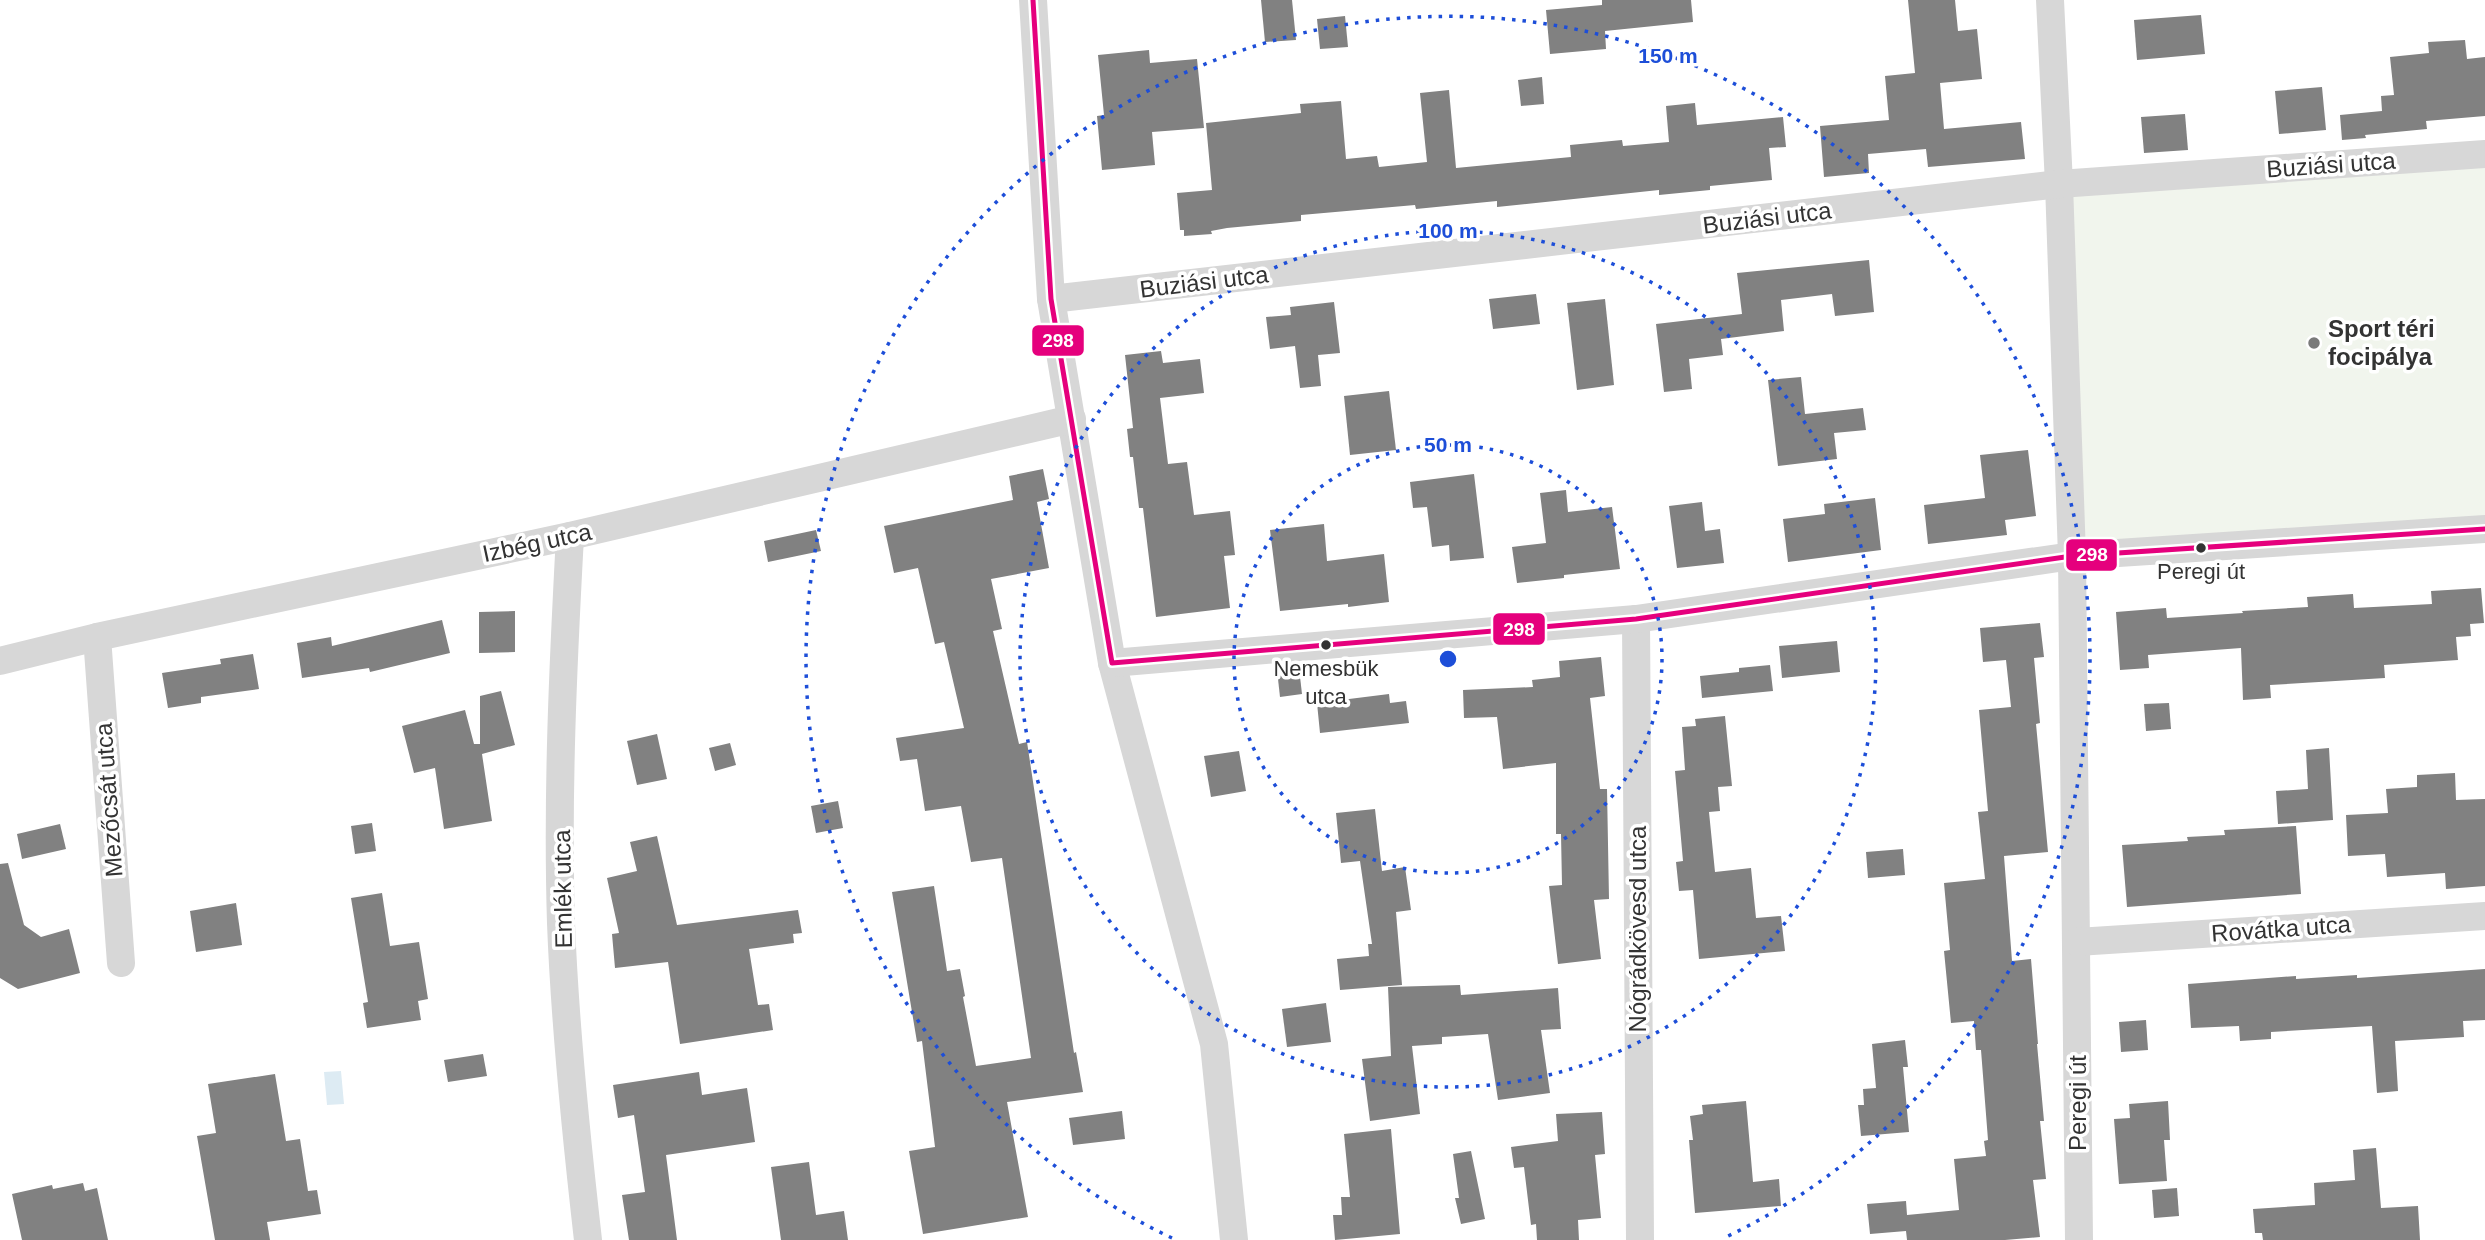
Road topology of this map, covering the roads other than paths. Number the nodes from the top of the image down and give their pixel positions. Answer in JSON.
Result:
{"nodes":[{"id":1,"x":1033,"y":0,"type":"edge"},
{"id":2,"x":2050,"y":0,"type":"edge"},
{"id":3,"x":2485,"y":154,"type":"edge"},
{"id":4,"x":2059,"y":184,"type":"junction"},
{"id":5,"x":1051,"y":299,"type":"junction"},
{"id":6,"x":1072,"y":419,"type":"junction"},
{"id":7,"x":2485,"y":529,"type":"edge"},
{"id":8,"x":570,"y":536,"type":"junction"},
{"id":9,"x":2072,"y":556,"type":"junction"},
{"id":10,"x":1636,"y":619,"type":"junction"},
{"id":11,"x":97,"y":637,"type":"junction"},
{"id":12,"x":0,"y":661,"type":"edge"},
{"id":13,"x":1112,"y":663,"type":"junction"},
{"id":14,"x":2485,"y":916,"type":"edge"},
{"id":15,"x":2077,"y":942,"type":"junction"},
{"id":16,"x":121,"y":963,"type":"dead end"},
{"id":17,"x":588,"y":1240,"type":"edge"},
{"id":18,"x":1234,"y":1240,"type":"edge"},
{"id":19,"x":1640,"y":1240,"type":"edge"},
{"id":20,"x":2078,"y":1240,"type":"edge"}],
"edges":[{"from":1,"to":5,"type":"street"},
{"from":2,"to":4,"type":"street","name":"Peregi út"},
{"from":3,"to":4,"type":"street","name":"Buziási utca"},
{"from":4,"to":5,"type":"street","name":"Buziási utca"},
{"from":4,"to":9,"type":"street","name":"Peregi út"},
{"from":5,"to":6,"type":"street"},
{"from":6,"to":8,"type":"street","name":"Izbég utca"},
{"from":6,"to":13,"type":"street"},
{"from":7,"to":9,"type":"street"},
{"from":8,"to":11,"type":"street","name":"Izbég utca"},
{"from":8,"to":17,"type":"street","name":"Emlék utca"},
{"from":9,"to":10,"type":"street"},
{"from":9,"to":15,"type":"street","name":"Peregi út"},
{"from":10,"to":13,"type":"street"},
{"from":10,"to":19,"type":"street","name":"Nógrádkövesd utca"},
{"from":11,"to":12,"type":"street","name":"Izbég utca"},
{"from":11,"to":16,"type":"street","name":"Mezőcsát utca"},
{"from":13,"to":18,"type":"street"},
{"from":14,"to":15,"type":"street","name":"Rovátka utca"},
{"from":15,"to":20,"type":"street","name":"Peregi út"}]}
